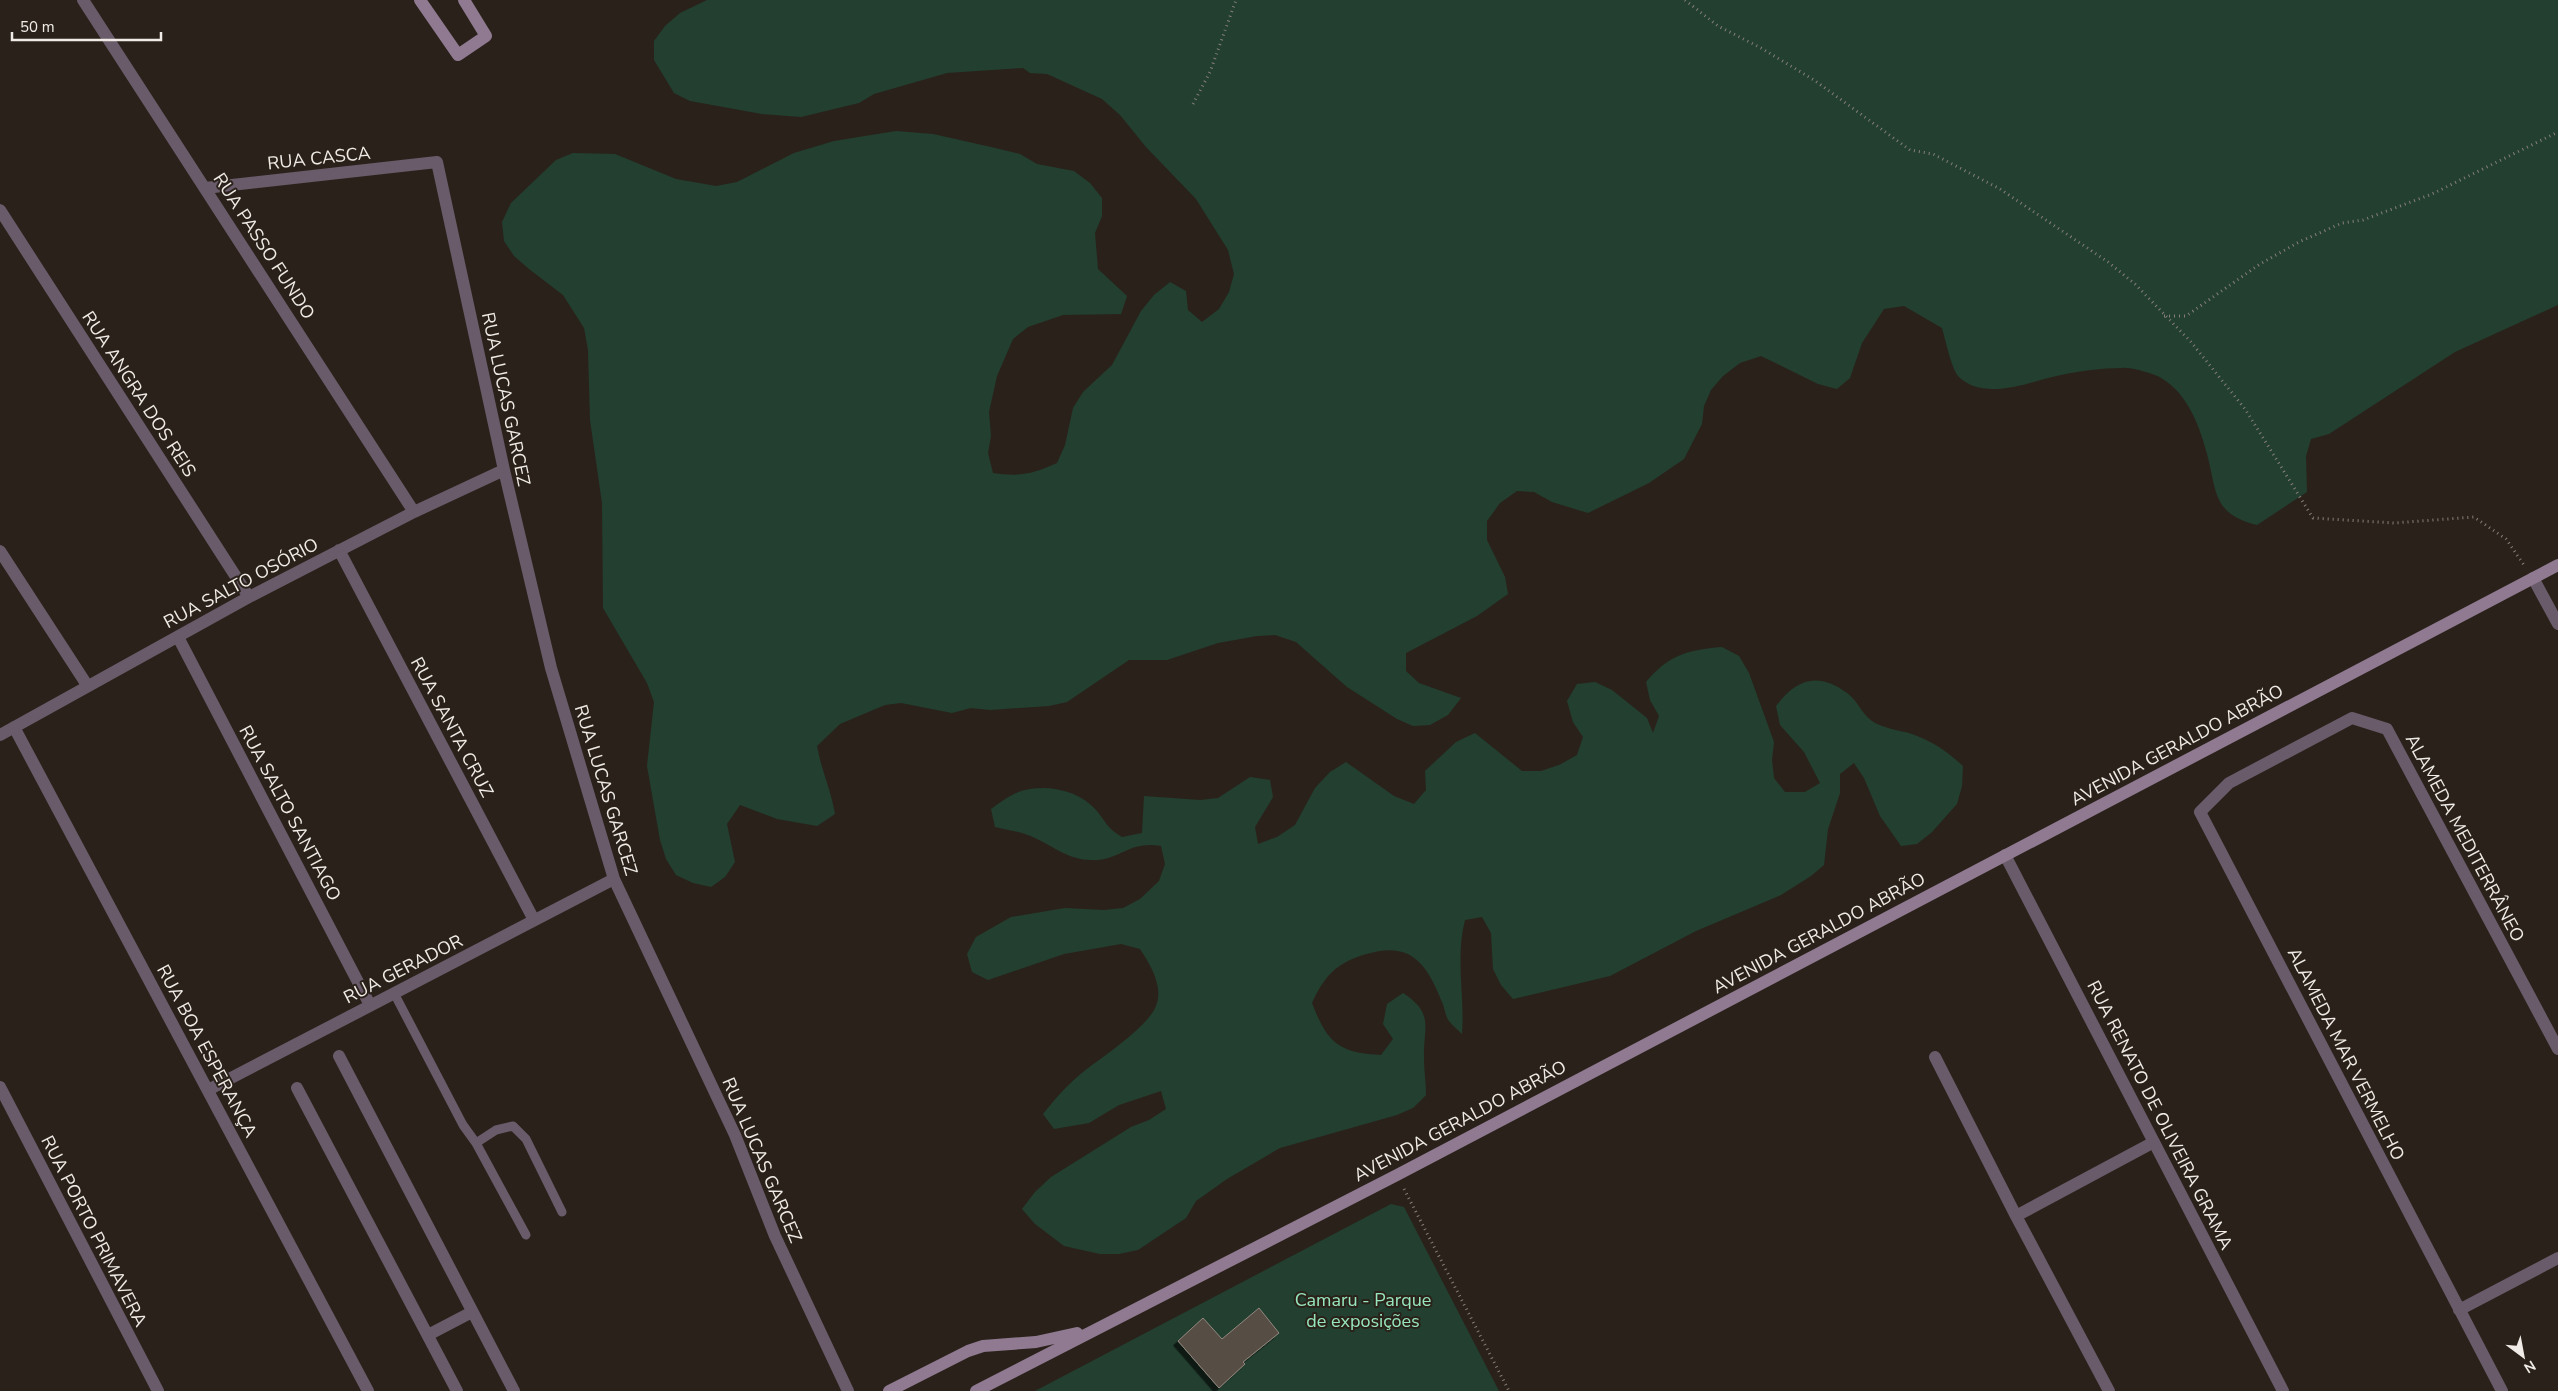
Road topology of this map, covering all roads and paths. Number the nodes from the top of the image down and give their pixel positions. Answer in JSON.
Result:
{"nodes":[{"id":1,"x":83,"y":0,"type":"edge"},
{"id":2,"x":420,"y":0,"type":"edge"},
{"id":3,"x":464,"y":0,"type":"edge"},
{"id":4,"x":1236,"y":0,"type":"edge"},
{"id":5,"x":1685,"y":0,"type":"edge"},
{"id":6,"x":1193,"y":104,"type":"dead end"},
{"id":7,"x":2558,"y":132,"type":"edge"},
{"id":8,"x":437,"y":162,"type":"joint"},
{"id":9,"x":205,"y":188,"type":"junction"},
{"id":10,"x":0,"y":210,"type":"edge"},
{"id":11,"x":2164,"y":316,"type":"junction"},
{"id":12,"x":504,"y":470,"type":"junction"},
{"id":13,"x":414,"y":512,"type":"junction"},
{"id":14,"x":339,"y":550,"type":"junction"},
{"id":15,"x":0,"y":551,"type":"edge"},
{"id":16,"x":2558,"y":564,"type":"edge"},
{"id":17,"x":2533,"y":578,"type":"junction"},
{"id":18,"x":249,"y":597,"type":"junction"},
{"id":19,"x":2558,"y":624,"type":"edge"},
{"id":20,"x":178,"y":637,"type":"junction"},
{"id":21,"x":87,"y":685,"type":"junction"},
{"id":22,"x":14,"y":727,"type":"junction"},
{"id":23,"x":0,"y":734,"type":"edge"},
{"id":24,"x":2271,"y":760,"type":"joint"},
{"id":25,"x":2005,"y":855,"type":"junction"},
{"id":26,"x":614,"y":879,"type":"junction"},
{"id":27,"x":534,"y":920,"type":"junction"},
{"id":28,"x":394,"y":993,"type":"junction"},
{"id":29,"x":370,"y":1005,"type":"junction"},
{"id":30,"x":2558,"y":1049,"type":"edge"},
{"id":31,"x":339,"y":1056,"type":"dead end"},
{"id":32,"x":1935,"y":1057,"type":"dead end"},
{"id":33,"x":0,"y":1088,"type":"edge"},
{"id":34,"x":297,"y":1088,"type":"dead end"},
{"id":35,"x":208,"y":1090,"type":"junction"},
{"id":36,"x":2154,"y":1142,"type":"junction"},
{"id":37,"x":476,"y":1143,"type":"junction"},
{"id":38,"x":1397,"y":1175,"type":"junction"},
{"id":39,"x":562,"y":1212,"type":"dead end"},
{"id":40,"x":2016,"y":1216,"type":"junction"},
{"id":41,"x":526,"y":1235,"type":"dead end"},
{"id":42,"x":2558,"y":1258,"type":"edge"},
{"id":43,"x":2459,"y":1310,"type":"junction"},
{"id":44,"x":472,"y":1312,"type":"junction"},
{"id":45,"x":1094,"y":1330,"type":"junction"},
{"id":46,"x":428,"y":1335,"type":"junction"},
{"id":47,"x":158,"y":1391,"type":"edge"},
{"id":48,"x":368,"y":1391,"type":"edge"},
{"id":49,"x":457,"y":1391,"type":"edge"},
{"id":50,"x":514,"y":1391,"type":"edge"},
{"id":51,"x":848,"y":1391,"type":"edge"},
{"id":52,"x":889,"y":1391,"type":"edge"},
{"id":53,"x":976,"y":1391,"type":"edge"},
{"id":54,"x":1509,"y":1391,"type":"edge"},
{"id":55,"x":2109,"y":1391,"type":"edge"},
{"id":56,"x":2283,"y":1391,"type":"edge"},
{"id":57,"x":2502,"y":1391,"type":"edge"}],
"edges":[{"from":1,"to":9,"type":"street","name":"RUA PASSO FUNDO"},
{"from":2,"to":3,"type":"main road"},
{"from":4,"to":6,"type":"path"},
{"from":5,"to":11,"type":"path"},
{"from":7,"to":11,"type":"path"},
{"from":8,"to":9,"type":"street","name":"RUA CASCA"},
{"from":8,"to":12,"type":"street","name":"RUA LUCAS GARCEZ"},
{"from":9,"to":13,"type":"street","name":"RUA PASSO FUNDO"},
{"from":10,"to":18,"type":"street","name":"RUA ANGRA DOS REIS"},
{"from":11,"to":17,"type":"path"},
{"from":12,"to":13,"type":"street","name":"RUA SALTO OSÓRIO"},
{"from":12,"to":26,"type":"street","name":"RUA LUCAS GARCEZ"},
{"from":13,"to":14,"type":"street","name":"RUA SALTO OSÓRIO"},
{"from":14,"to":18,"type":"street","name":"RUA SALTO OSÓRIO"},
{"from":14,"to":27,"type":"street","name":"RUA SANTA CRUZ"},
{"from":15,"to":21,"type":"street"},
{"from":16,"to":17,"type":"main road","name":"AVENIDA GERALDO ABRÃO"},
{"from":17,"to":19,"type":"street"},
{"from":17,"to":25,"type":"main road","name":"AVENIDA GERALDO ABRÃO"},
{"from":18,"to":20,"type":"street","name":"RUA SALTO OSÓRIO"},
{"from":20,"to":21,"type":"street","name":"RUA SALTO OSÓRIO"},
{"from":20,"to":29,"type":"street","name":"RUA SALTO SANTIAGO"},
{"from":21,"to":22,"type":"street","name":"RUA SALTO OSÓRIO"},
{"from":22,"to":23,"type":"street","name":"RUA SALTO OSÓRIO"},
{"from":22,"to":35,"type":"street","name":"RUA BOA ESPERANÇA"},
{"from":24,"to":30,"type":"street","name":"ALAMEDA MEDITERRÂNEO"},
{"from":24,"to":43,"type":"street","name":"ALAMEDA MAR VERMELHO"},
{"from":25,"to":36,"type":"street","name":"RUA RENATO DE OLIVEIRA GRAMA"},
{"from":25,"to":38,"type":"main road","name":"AVENIDA GERALDO ABRÃO"},
{"from":26,"to":27,"type":"street","name":"RUA GERADOR"},
{"from":26,"to":51,"type":"street","name":"RUA LUCAS GARCEZ"},
{"from":27,"to":28,"type":"street","name":"RUA GERADOR"},
{"from":28,"to":29,"type":"street","name":"RUA GERADOR"},
{"from":28,"to":37,"type":"lane"},
{"from":29,"to":35,"type":"street","name":"RUA GERADOR"},
{"from":31,"to":44,"type":"street"},
{"from":32,"to":40,"type":"street"},
{"from":33,"to":47,"type":"street","name":"RUA PORTO PRIMAVERA"},
{"from":34,"to":46,"type":"street"},
{"from":35,"to":48,"type":"street","name":"RUA BOA ESPERANÇA"},
{"from":36,"to":40,"type":"street"},
{"from":36,"to":56,"type":"street","name":"RUA RENATO DE OLIVEIRA GRAMA"},
{"from":37,"to":39,"type":"lane"},
{"from":37,"to":41,"type":"lane"},
{"from":38,"to":45,"type":"main road","name":"AVENIDA GERALDO ABRÃO"},
{"from":38,"to":54,"type":"path"},
{"from":40,"to":55,"type":"street"},
{"from":42,"to":43,"type":"street"},
{"from":43,"to":57,"type":"street","name":"ALAMEDA MAR VERMELHO"},
{"from":44,"to":46,"type":"street"},
{"from":44,"to":50,"type":"street"},
{"from":45,"to":52,"type":"main road","name":"AVENIDA GERALDO ABRÃO"},
{"from":45,"to":53,"type":"main road","name":"AVENIDA GERALDO ABRÃO"},
{"from":46,"to":49,"type":"street"}]}
